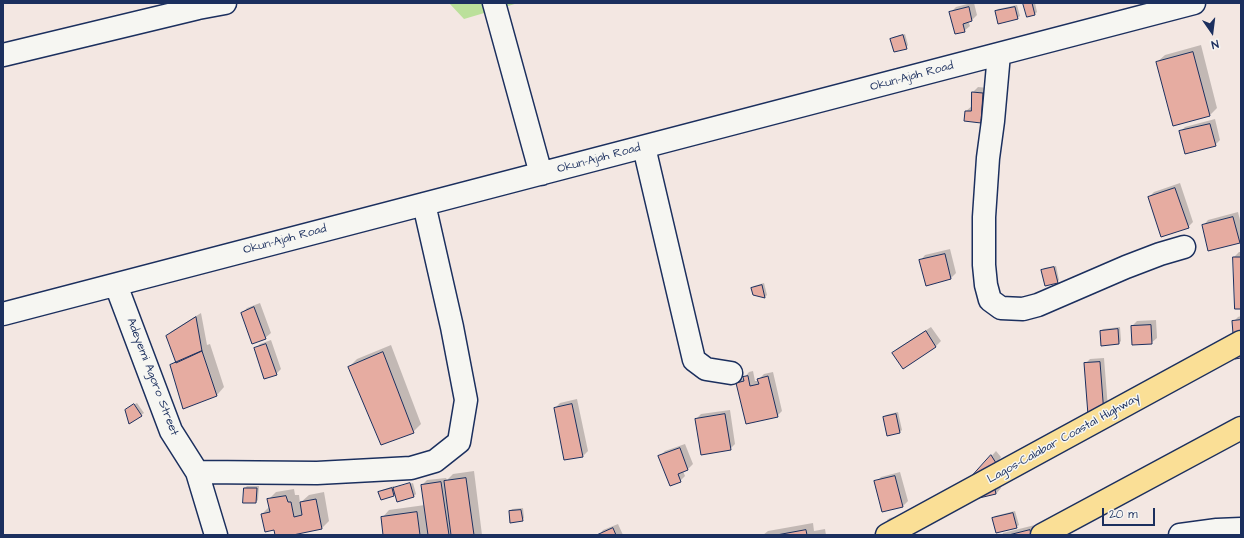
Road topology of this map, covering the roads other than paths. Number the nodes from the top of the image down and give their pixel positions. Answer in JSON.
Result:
{"nodes":[{"id":1,"x":225,"y":3,"type":"edge"},
{"id":2,"x":494,"y":3,"type":"edge"},
{"id":3,"x":1194,"y":3,"type":"edge"},
{"id":4,"x":1163,"y":7,"type":"edge"},
{"id":5,"x":998,"y":54,"type":"junction"},
{"id":6,"x":3,"y":55,"type":"edge"},
{"id":7,"x":644,"y":147,"type":"junction"},
{"id":8,"x":540,"y":174,"type":"junction"},
{"id":9,"x":424,"y":204,"type":"junction"},
{"id":10,"x":1184,"y":247,"type":"dead end"},
{"id":11,"x":116,"y":284,"type":"junction"},
{"id":12,"x":3,"y":314,"type":"edge"},
{"id":13,"x":1241,"y":342,"type":"edge"},
{"id":14,"x":731,"y":373,"type":"dead end"},
{"id":15,"x":1241,"y":428,"type":"edge"},
{"id":16,"x":197,"y":472,"type":"junction"},
{"id":17,"x":1241,"y":529,"type":"edge"},
{"id":18,"x":1217,"y":533,"type":"edge"},
{"id":19,"x":216,"y":535,"type":"edge"},
{"id":20,"x":887,"y":535,"type":"edge"},
{"id":21,"x":1042,"y":535,"type":"edge"},
{"id":22,"x":1180,"y":535,"type":"edge"}],
"edges":[{"from":1,"to":6,"type":"street"},
{"from":2,"to":8,"type":"street"},
{"from":3,"to":4,"type":"street","name":"Okun-Ajah Road"},
{"from":4,"to":5,"type":"street","name":"Okun-Ajah Road"},
{"from":5,"to":7,"type":"street","name":"Okun-Ajah Road"},
{"from":5,"to":10,"type":"street"},
{"from":7,"to":8,"type":"street","name":"Okun-Ajah Road"},
{"from":7,"to":14,"type":"street"},
{"from":8,"to":9,"type":"street","name":"Okun-Ajah Road"},
{"from":9,"to":11,"type":"street","name":"Okun-Ajah Road"},
{"from":9,"to":16,"type":"street"},
{"from":11,"to":12,"type":"street","name":"Okun-Ajah Road"},
{"from":11,"to":16,"type":"street","name":"Adeyemi Agoro Street"},
{"from":13,"to":20,"type":"highway","name":"Lagos-Calabar Coastal Highway"},
{"from":15,"to":21,"type":"highway"},
{"from":16,"to":19,"type":"street","name":"Adeyemi Agoro Street"},
{"from":17,"to":18,"type":"street"},
{"from":18,"to":22,"type":"street"}]}
